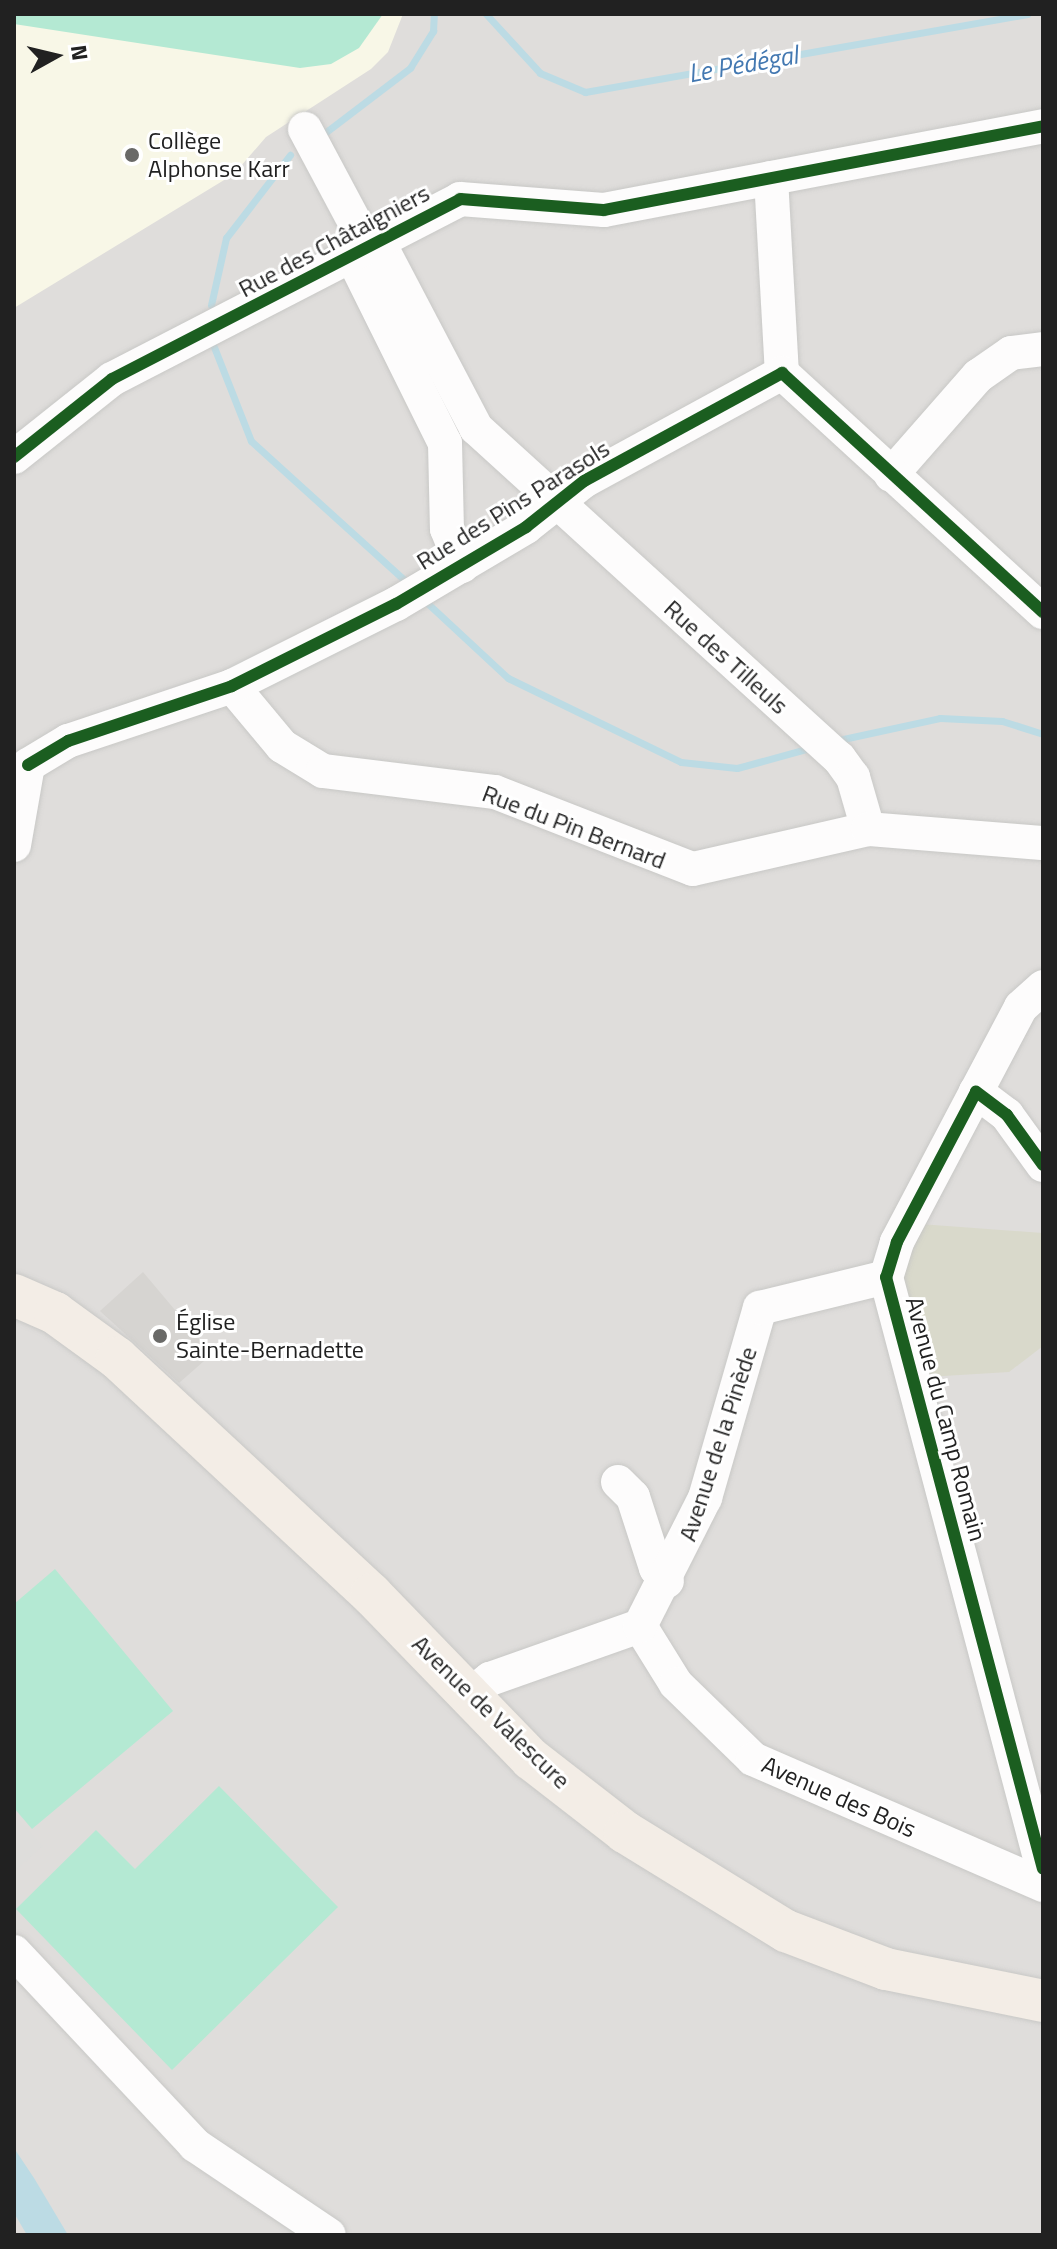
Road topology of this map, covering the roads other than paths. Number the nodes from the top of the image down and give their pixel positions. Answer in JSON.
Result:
{"nodes":[{"id":1,"x":1043,"y":126,"type":"edge"},
{"id":2,"x":305,"y":129,"type":"dead end"},
{"id":3,"x":771,"y":178,"type":"junction"},
{"id":4,"x":367,"y":250,"type":"junction"},
{"id":5,"x":1043,"y":349,"type":"edge"},
{"id":6,"x":782,"y":373,"type":"junction"},
{"id":7,"x":460,"y":436,"type":"junction"},
{"id":8,"x":14,"y":457,"type":"edge"},
{"id":9,"x":891,"y":475,"type":"junction"},
{"id":10,"x":557,"y":501,"type":"junction"},
{"id":11,"x":448,"y":573,"type":"junction"},
{"id":12,"x":1043,"y":612,"type":"edge"},
{"id":13,"x":232,"y":686,"type":"junction"},
{"id":14,"x":21,"y":760,"type":"edge"},
{"id":15,"x":868,"y":829,"type":"junction"},
{"id":16,"x":1043,"y":843,"type":"edge"},
{"id":17,"x":14,"y":845,"type":"edge"},
{"id":18,"x":1043,"y":987,"type":"edge"},
{"id":19,"x":976,"y":1092,"type":"junction"},
{"id":20,"x":1043,"y":1165,"type":"edge"},
{"id":21,"x":886,"y":1277,"type":"junction"},
{"id":22,"x":14,"y":1295,"type":"edge"},
{"id":23,"x":618,"y":1482,"type":"dead end"},
{"id":24,"x":667,"y":1581,"type":"junction"},
{"id":25,"x":640,"y":1626,"type":"junction"},
{"id":26,"x":470,"y":1695,"type":"junction"},
{"id":27,"x":1043,"y":1869,"type":"edge"},
{"id":28,"x":1043,"y":1885,"type":"edge"},
{"id":29,"x":14,"y":1952,"type":"edge"},
{"id":30,"x":1043,"y":2001,"type":"edge"},
{"id":31,"x":329,"y":2235,"type":"edge"}],
"edges":[{"from":1,"to":3,"type":"street","name":"Rue des Châtaigniers"},
{"from":2,"to":4,"type":"street"},
{"from":3,"to":4,"type":"street","name":"Rue des Châtaigniers"},
{"from":3,"to":6,"type":"street"},
{"from":4,"to":7,"type":"street"},
{"from":4,"to":8,"type":"street","name":"Rue des Châtaigniers"},
{"from":5,"to":9,"type":"street"},
{"from":6,"to":9,"type":"street"},
{"from":6,"to":10,"type":"street","name":"Rue des Pins Parasols"},
{"from":7,"to":10,"type":"street","name":"Rue des Tilleuls"},
{"from":7,"to":11,"type":"street"},
{"from":9,"to":12,"type":"street"},
{"from":10,"to":11,"type":"street","name":"Rue des Pins Parasols"},
{"from":10,"to":15,"type":"street","name":"Rue des Tilleuls"},
{"from":11,"to":13,"type":"street","name":"Rue des Pins Parasols"},
{"from":13,"to":14,"type":"street","name":"Rue des Pins Parasols"},
{"from":13,"to":15,"type":"street","name":"Rue du Pin Bernard"},
{"from":14,"to":17,"type":"street"},
{"from":15,"to":16,"type":"street","name":"Rue du Pin Bernard"},
{"from":18,"to":19,"type":"street","name":"Avenue du Camp Romain"},
{"from":19,"to":20,"type":"street"},
{"from":19,"to":21,"type":"street","name":"Avenue du Camp Romain"},
{"from":21,"to":24,"type":"street","name":"Avenue de la Pinède"},
{"from":21,"to":27,"type":"street","name":"Avenue du Camp Romain"},
{"from":22,"to":26,"type":"main road","name":"Avenue de Valescure"},
{"from":23,"to":24,"type":"street"},
{"from":24,"to":25,"type":"street","name":"Avenue de la Pinède"},
{"from":25,"to":26,"type":"street"},
{"from":25,"to":28,"type":"street","name":"Avenue des Bois"},
{"from":26,"to":30,"type":"main road","name":"Avenue de Valescure"},
{"from":29,"to":31,"type":"street"}]}
